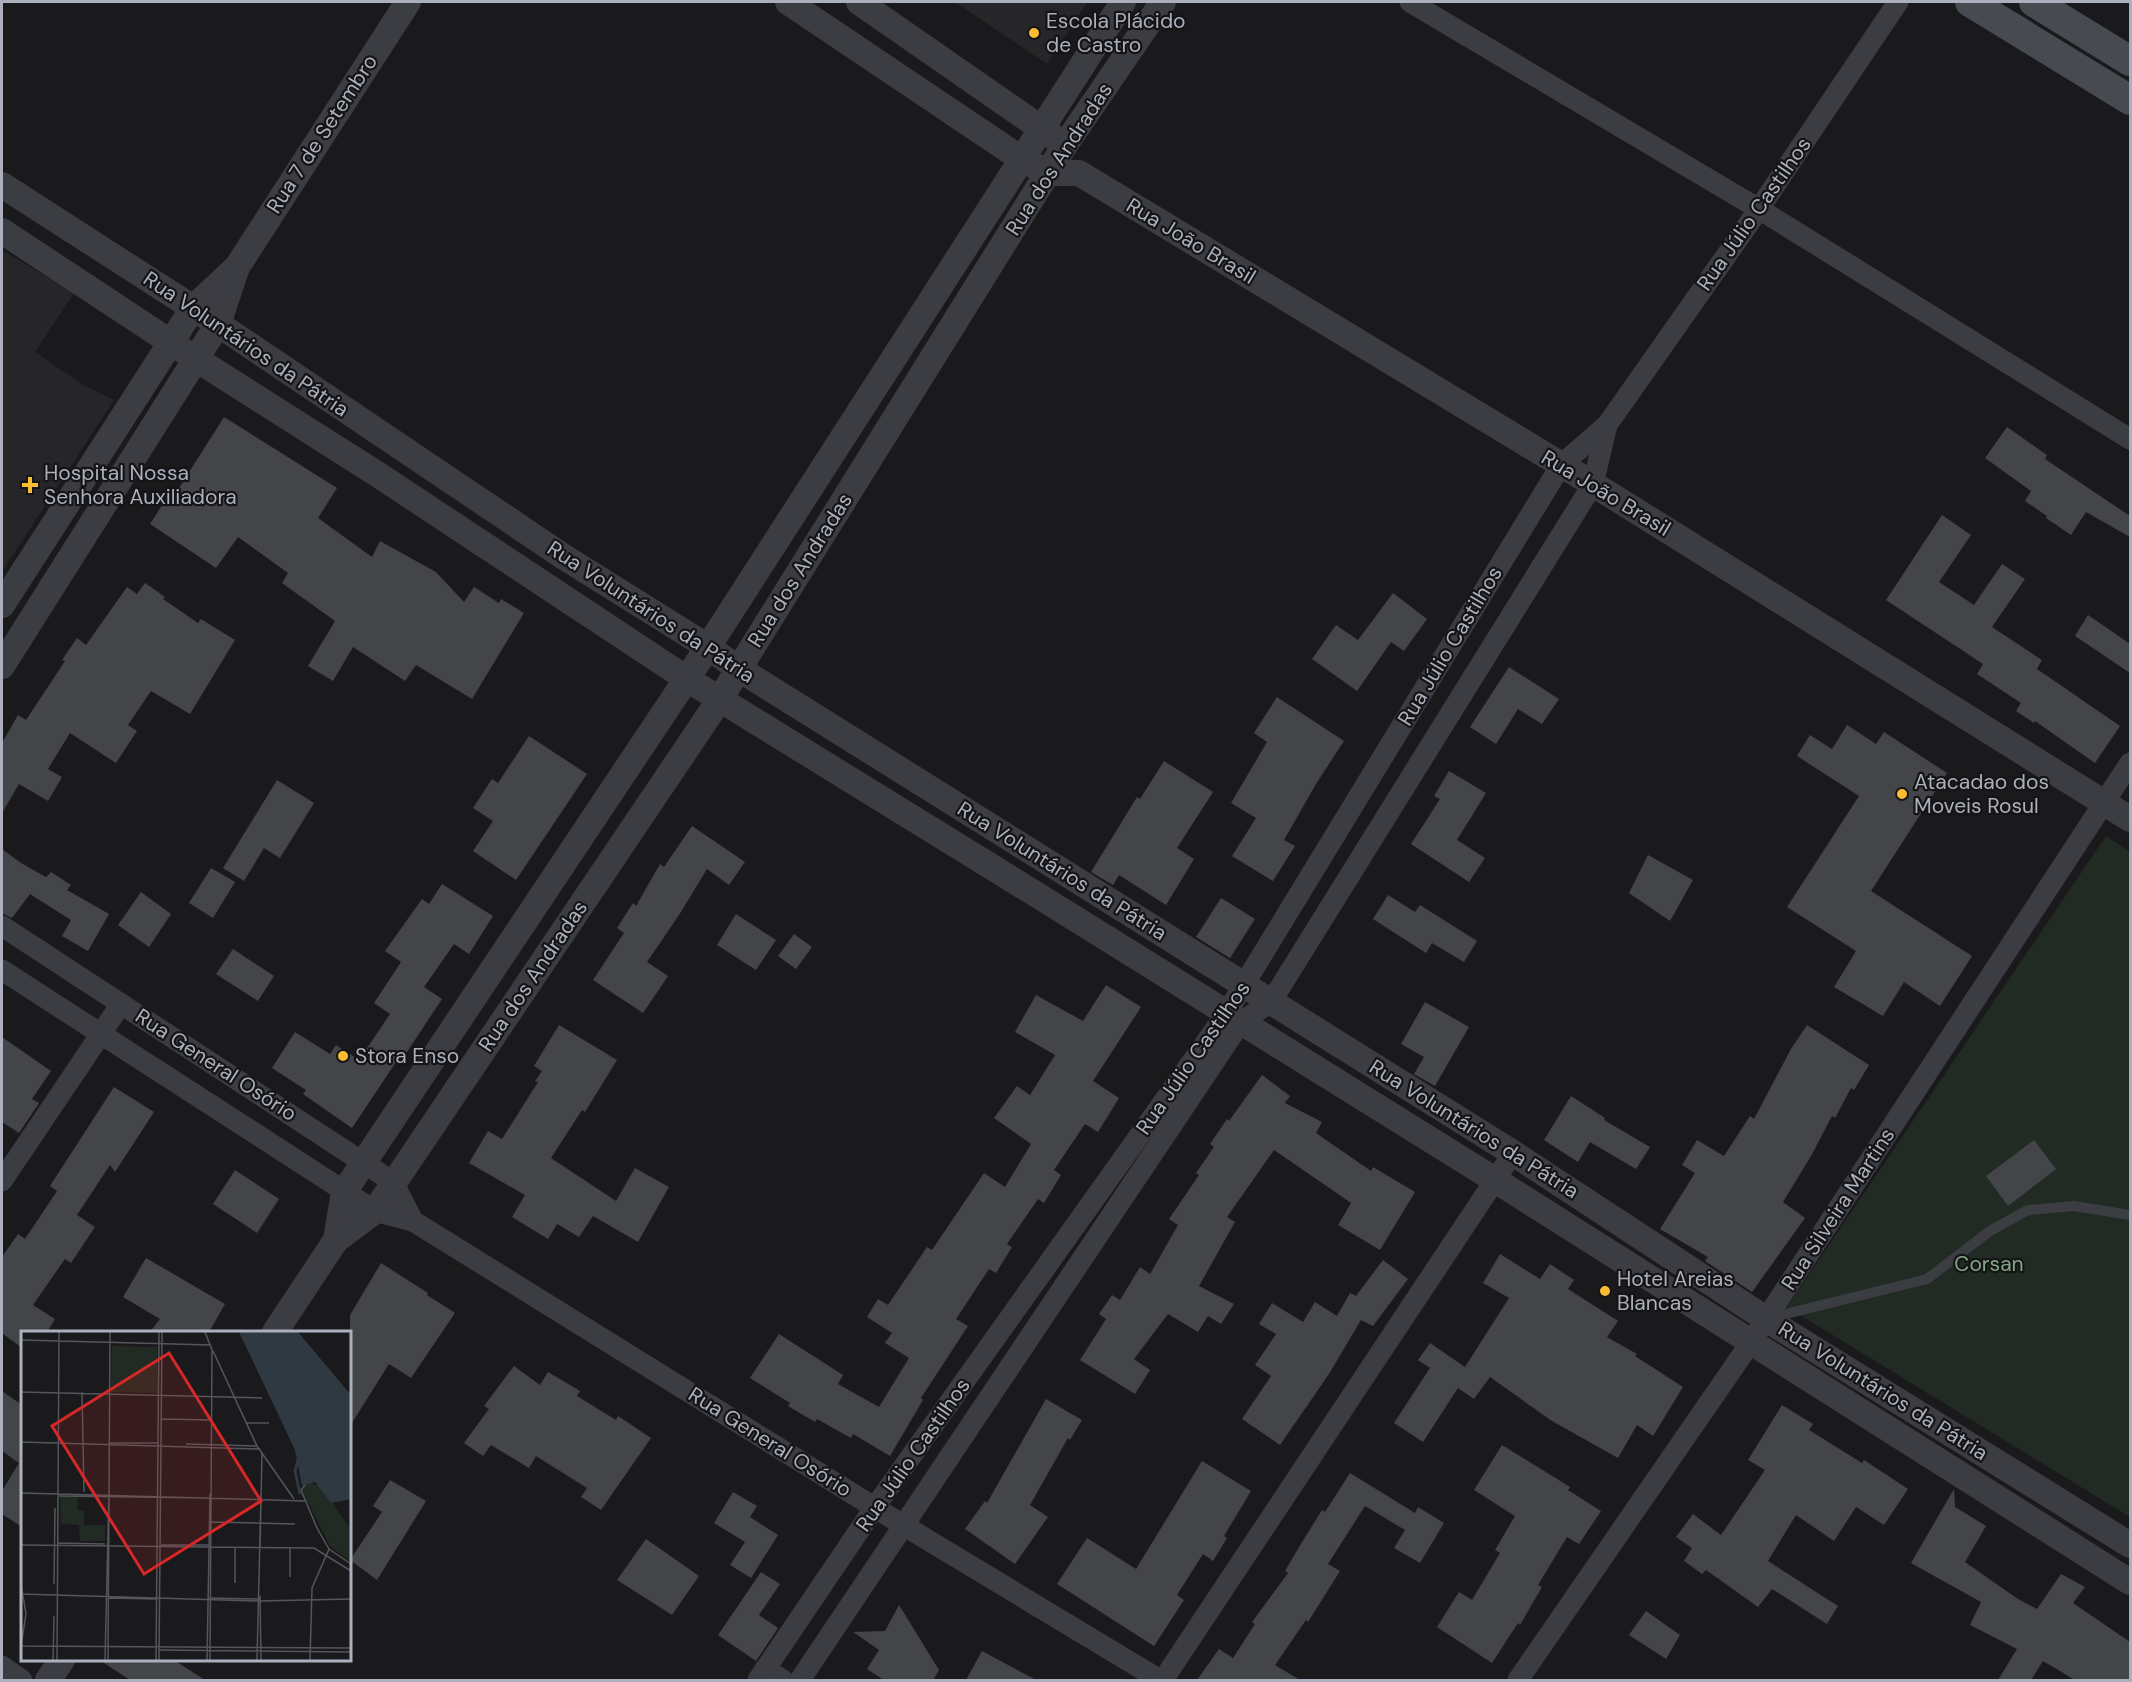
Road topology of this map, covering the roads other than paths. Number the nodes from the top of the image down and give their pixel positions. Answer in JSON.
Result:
{"nodes":[{"id":1,"x":408,"y":2,"type":"edge"},
{"id":2,"x":788,"y":2,"type":"edge"},
{"id":3,"x":859,"y":2,"type":"edge"},
{"id":4,"x":1123,"y":2,"type":"edge"},
{"id":5,"x":1163,"y":2,"type":"edge"},
{"id":6,"x":1410,"y":2,"type":"edge"},
{"id":7,"x":1898,"y":2,"type":"edge"},
{"id":8,"x":1970,"y":2,"type":"edge"},
{"id":9,"x":2034,"y":2,"type":"edge"},
{"id":10,"x":2123,"y":57,"type":"edge"},
{"id":11,"x":2099,"y":81,"type":"junction"},
{"id":12,"x":2130,"y":100,"type":"edge"},
{"id":13,"x":1042,"y":129,"type":"junction"},
{"id":14,"x":1065,"y":145,"type":"junction"},
{"id":15,"x":1023,"y":160,"type":"junction"},
{"id":16,"x":1049,"y":172,"type":"junction"},
{"id":17,"x":1079,"y":172,"type":"junction"},
{"id":18,"x":2,"y":185,"type":"edge"},
{"id":19,"x":1759,"y":209,"type":"junction"},
{"id":20,"x":2,"y":231,"type":"edge"},
{"id":21,"x":237,"y":267,"type":"junction"},
{"id":22,"x":193,"y":308,"type":"junction"},
{"id":23,"x":218,"y":324,"type":"junction"},
{"id":24,"x":915,"y":326,"type":"junction"},
{"id":25,"x":171,"y":342,"type":"junction"},
{"id":26,"x":943,"y":343,"type":"junction"},
{"id":27,"x":196,"y":359,"type":"junction"},
{"id":28,"x":1607,"y":425,"type":"junction"},
{"id":29,"x":2130,"y":439,"type":"edge"},
{"id":30,"x":393,"y":442,"type":"junction"},
{"id":31,"x":1561,"y":465,"type":"junction"},
{"id":32,"x":374,"y":471,"type":"junction"},
{"id":33,"x":1593,"y":484,"type":"junction"},
{"id":34,"x":802,"y":501,"type":"junction"},
{"id":35,"x":833,"y":517,"type":"junction"},
{"id":36,"x":539,"y":541,"type":"junction"},
{"id":37,"x":32,"y":558,"type":"junction"},
{"id":38,"x":520,"y":568,"type":"junction"},
{"id":39,"x":58,"y":577,"type":"junction"},
{"id":40,"x":2,"y":605,"type":"edge"},
{"id":41,"x":708,"y":647,"type":"junction"},
{"id":42,"x":2,"y":666,"type":"edge"},
{"id":43,"x":739,"y":669,"type":"junction"},
{"id":44,"x":687,"y":679,"type":"junction"},
{"id":45,"x":720,"y":699,"type":"junction"},
{"id":46,"x":861,"y":746,"type":"junction"},
{"id":47,"x":2130,"y":764,"type":"edge"},
{"id":48,"x":844,"y":776,"type":"junction"},
{"id":49,"x":2104,"y":802,"type":"junction"},
{"id":50,"x":2130,"y":819,"type":"edge"},
{"id":51,"x":1051,"y":864,"type":"junction"},
{"id":52,"x":1034,"y":893,"type":"junction"},
{"id":53,"x":2,"y":926,"type":"edge"},
{"id":54,"x":2,"y":970,"type":"edge"},
{"id":55,"x":1244,"y":986,"type":"junction"},
{"id":56,"x":1271,"y":1002,"type":"junction"},
{"id":57,"x":121,"y":1004,"type":"junction"},
{"id":58,"x":468,"y":1007,"type":"junction"},
{"id":59,"x":1234,"y":1018,"type":"junction"},
{"id":60,"x":498,"y":1026,"type":"junction"},
{"id":61,"x":100,"y":1033,"type":"junction"},
{"id":62,"x":1513,"y":1153,"type":"junction"},
{"id":63,"x":364,"y":1162,"type":"junction"},
{"id":64,"x":1495,"y":1180,"type":"junction"},
{"id":65,"x":2,"y":1181,"type":"edge"},
{"id":66,"x":393,"y":1182,"type":"junction"},
{"id":67,"x":344,"y":1192,"type":"junction"},
{"id":68,"x":375,"y":1211,"type":"junction"},
{"id":69,"x":2130,"y":1215,"type":"edge"},
{"id":70,"x":413,"y":1221,"type":"junction"},
{"id":71,"x":336,"y":1240,"type":"junction"},
{"id":72,"x":1766,"y":1319,"type":"junction"},
{"id":73,"x":276,"y":1331,"type":"edge"},
{"id":74,"x":1751,"y":1342,"type":"junction"},
{"id":75,"x":1936,"y":1425,"type":"junction"},
{"id":76,"x":1921,"y":1450,"type":"junction"},
{"id":77,"x":875,"y":1507,"type":"junction"},
{"id":78,"x":903,"y":1525,"type":"junction"},
{"id":79,"x":2130,"y":1545,"type":"edge"},
{"id":80,"x":2130,"y":1582,"type":"edge"},
{"id":81,"x":61,"y":1661,"type":"edge"},
{"id":82,"x":2,"y":1666,"type":"edge"},
{"id":83,"x":769,"y":1677,"type":"edge"},
{"id":84,"x":22,"y":1680,"type":"edge"},
{"id":85,"x":48,"y":1680,"type":"edge"},
{"id":86,"x":801,"y":1680,"type":"edge"},
{"id":87,"x":1162,"y":1680,"type":"edge"},
{"id":88,"x":1518,"y":1680,"type":"edge"}],
"edges":[{"from":1,"to":21,"type":"street","name":"Rua 7 de Setembro"},
{"from":2,"to":15,"type":"street"},
{"from":3,"to":13,"type":"street"},
{"from":4,"to":13,"type":"street","name":"Rua dos Andradas"},
{"from":5,"to":14,"type":"street","name":"Rua dos Andradas"},
{"from":6,"to":19,"type":"street"},
{"from":7,"to":19,"type":"street","name":"Rua Júlio Castilhos"},
{"from":8,"to":11,"type":"main road"},
{"from":9,"to":10,"type":"main road"},
{"from":10,"to":11,"type":"main road"},
{"from":11,"to":12,"type":"main road"},
{"from":13,"to":14,"type":"street"},
{"from":13,"to":15,"type":"street","name":"Rua dos Andradas"},
{"from":14,"to":16,"type":"street","name":"Rua dos Andradas"},
{"from":14,"to":17,"type":"street"},
{"from":15,"to":16,"type":"street"},
{"from":15,"to":24,"type":"street","name":"Rua dos Andradas"},
{"from":16,"to":17,"type":"street"},
{"from":16,"to":26,"type":"street","name":"Rua dos Andradas"},
{"from":17,"to":31,"type":"street","name":"Rua João Brasil"},
{"from":18,"to":22,"type":"street","name":"Rua Voluntários da Pátria"},
{"from":19,"to":28,"type":"street","name":"Rua Júlio Castilhos"},
{"from":19,"to":29,"type":"street"},
{"from":20,"to":25,"type":"street","name":"Rua Voluntários da Pátria"},
{"from":21,"to":22,"type":"street","name":"Rua 7 de Setembro"},
{"from":21,"to":23,"type":"street","name":"Rua 7 de Setembro"},
{"from":22,"to":23,"type":"street","name":"Rua Voluntários da Pátria"},
{"from":22,"to":25,"type":"street","name":"Rua 7 de Setembro"},
{"from":23,"to":27,"type":"street","name":"Rua 7 de Setembro"},
{"from":23,"to":30,"type":"street","name":"Rua Voluntários da Pátria"},
{"from":24,"to":26,"type":"street"},
{"from":24,"to":34,"type":"street","name":"Rua dos Andradas"},
{"from":25,"to":27,"type":"street","name":"Rua Voluntários da Pátria"},
{"from":25,"to":37,"type":"street","name":"Rua 7 de Setembro"},
{"from":26,"to":35,"type":"street","name":"Rua dos Andradas"},
{"from":27,"to":32,"type":"street","name":"Rua Voluntários da Pátria"},
{"from":27,"to":39,"type":"street","name":"Rua 7 de Setembro"},
{"from":28,"to":31,"type":"street","name":"Rua Júlio Castilhos"},
{"from":28,"to":33,"type":"street","name":"Rua Júlio Castilhos"},
{"from":30,"to":32,"type":"street"},
{"from":30,"to":36,"type":"street","name":"Rua Voluntários da Pátria"},
{"from":31,"to":33,"type":"street","name":"Rua João Brasil"},
{"from":31,"to":55,"type":"street","name":"Rua Júlio Castilhos"},
{"from":32,"to":38,"type":"street","name":"Rua Voluntários da Pátria"},
{"from":33,"to":49,"type":"street","name":"Rua João Brasil"},
{"from":33,"to":56,"type":"street","name":"Rua Júlio Castilhos"},
{"from":34,"to":35,"type":"street"},
{"from":34,"to":41,"type":"street","name":"Rua dos Andradas"},
{"from":35,"to":43,"type":"street","name":"Rua dos Andradas"},
{"from":36,"to":38,"type":"street"},
{"from":36,"to":41,"type":"street","name":"Rua Voluntários da Pátria"},
{"from":37,"to":39,"type":"street"},
{"from":37,"to":40,"type":"street","name":"Rua 7 de Setembro"},
{"from":38,"to":44,"type":"street","name":"Rua Voluntários da Pátria"},
{"from":39,"to":42,"type":"street","name":"Rua 7 de Setembro"},
{"from":41,"to":43,"type":"street","name":"Rua Voluntários da Pátria"},
{"from":41,"to":44,"type":"street","name":"Rua dos Andradas"},
{"from":43,"to":45,"type":"street","name":"Rua dos Andradas"},
{"from":43,"to":46,"type":"street","name":"Rua Voluntários da Pátria"},
{"from":44,"to":45,"type":"street","name":"Rua Voluntários da Pátria"},
{"from":44,"to":58,"type":"street","name":"Rua dos Andradas"},
{"from":45,"to":48,"type":"street","name":"Rua Voluntários da Pátria"},
{"from":45,"to":60,"type":"street","name":"Rua dos Andradas"},
{"from":46,"to":48,"type":"street"},
{"from":46,"to":51,"type":"street","name":"Rua Voluntários da Pátria"},
{"from":47,"to":49,"type":"street","name":"Rua Silveira Martins"},
{"from":48,"to":52,"type":"street","name":"Rua Voluntários da Pátria"},
{"from":49,"to":50,"type":"street","name":"Rua João Brasil"},
{"from":49,"to":72,"type":"street","name":"Rua Silveira Martins"},
{"from":51,"to":52,"type":"street"},
{"from":51,"to":55,"type":"street","name":"Rua Voluntários da Pátria"},
{"from":52,"to":59,"type":"street","name":"Rua Voluntários da Pátria"},
{"from":53,"to":57,"type":"street","name":"Rua General Osório"},
{"from":54,"to":61,"type":"street","name":"Rua General Osório"},
{"from":55,"to":56,"type":"street","name":"Rua Voluntários da Pátria"},
{"from":55,"to":59,"type":"street","name":"Rua Júlio Castilhos"},
{"from":56,"to":59,"type":"street","name":"Rua Júlio Castilhos"},
{"from":56,"to":62,"type":"street","name":"Rua Voluntários da Pátria"},
{"from":57,"to":61,"type":"street"},
{"from":57,"to":63,"type":"street","name":"Rua General Osório"},
{"from":58,"to":60,"type":"street"},
{"from":58,"to":63,"type":"street","name":"Rua dos Andradas"},
{"from":59,"to":64,"type":"street","name":"Rua Voluntários da Pátria"},
{"from":59,"to":77,"type":"street","name":"Rua Júlio Castilhos"},
{"from":59,"to":78,"type":"street","name":"Rua Júlio Castilhos"},
{"from":60,"to":66,"type":"street","name":"Rua dos Andradas"},
{"from":61,"to":65,"type":"street"},
{"from":61,"to":67,"type":"street","name":"Rua General Osório"},
{"from":62,"to":64,"type":"street"},
{"from":62,"to":72,"type":"street","name":"Rua Voluntários da Pátria"},
{"from":63,"to":66,"type":"street","name":"Rua General Osório"},
{"from":63,"to":67,"type":"street","name":"Rua dos Andradas"},
{"from":64,"to":74,"type":"street","name":"Rua Voluntários da Pátria"},
{"from":64,"to":87,"type":"street"},
{"from":66,"to":68,"type":"street","name":"Rua dos Andradas"},
{"from":66,"to":70,"type":"street","name":"Rua General Osório"},
{"from":67,"to":68,"type":"street","name":"Rua General Osório"},
{"from":67,"to":71,"type":"street","name":"Rua dos Andradas"},
{"from":68,"to":70,"type":"street","name":"Rua General Osório"},
{"from":68,"to":71,"type":"street","name":"Rua dos Andradas"},
{"from":69,"to":72,"type":"lane"},
{"from":70,"to":77,"type":"street","name":"Rua General Osório"},
{"from":71,"to":73,"type":"street","name":"Rua dos Andradas"},
{"from":72,"to":74,"type":"street","name":"Rua Silveira Martins"},
{"from":72,"to":75,"type":"street","name":"Rua Voluntários da Pátria"},
{"from":74,"to":76,"type":"street","name":"Rua Voluntários da Pátria"},
{"from":74,"to":88,"type":"street","name":"Rua Silveira Martins"},
{"from":75,"to":76,"type":"street"},
{"from":75,"to":79,"type":"street","name":"Rua Voluntários da Pátria"},
{"from":76,"to":80,"type":"street","name":"Rua Voluntários da Pátria"},
{"from":77,"to":78,"type":"street","name":"Rua General Osório"},
{"from":77,"to":83,"type":"street","name":"Rua Júlio Castilhos"},
{"from":78,"to":86,"type":"street","name":"Rua Júlio Castilhos"},
{"from":78,"to":87,"type":"street","name":"Rua General Osório"},
{"from":81,"to":85,"type":"street"},
{"from":82,"to":84,"type":"street"}]}
